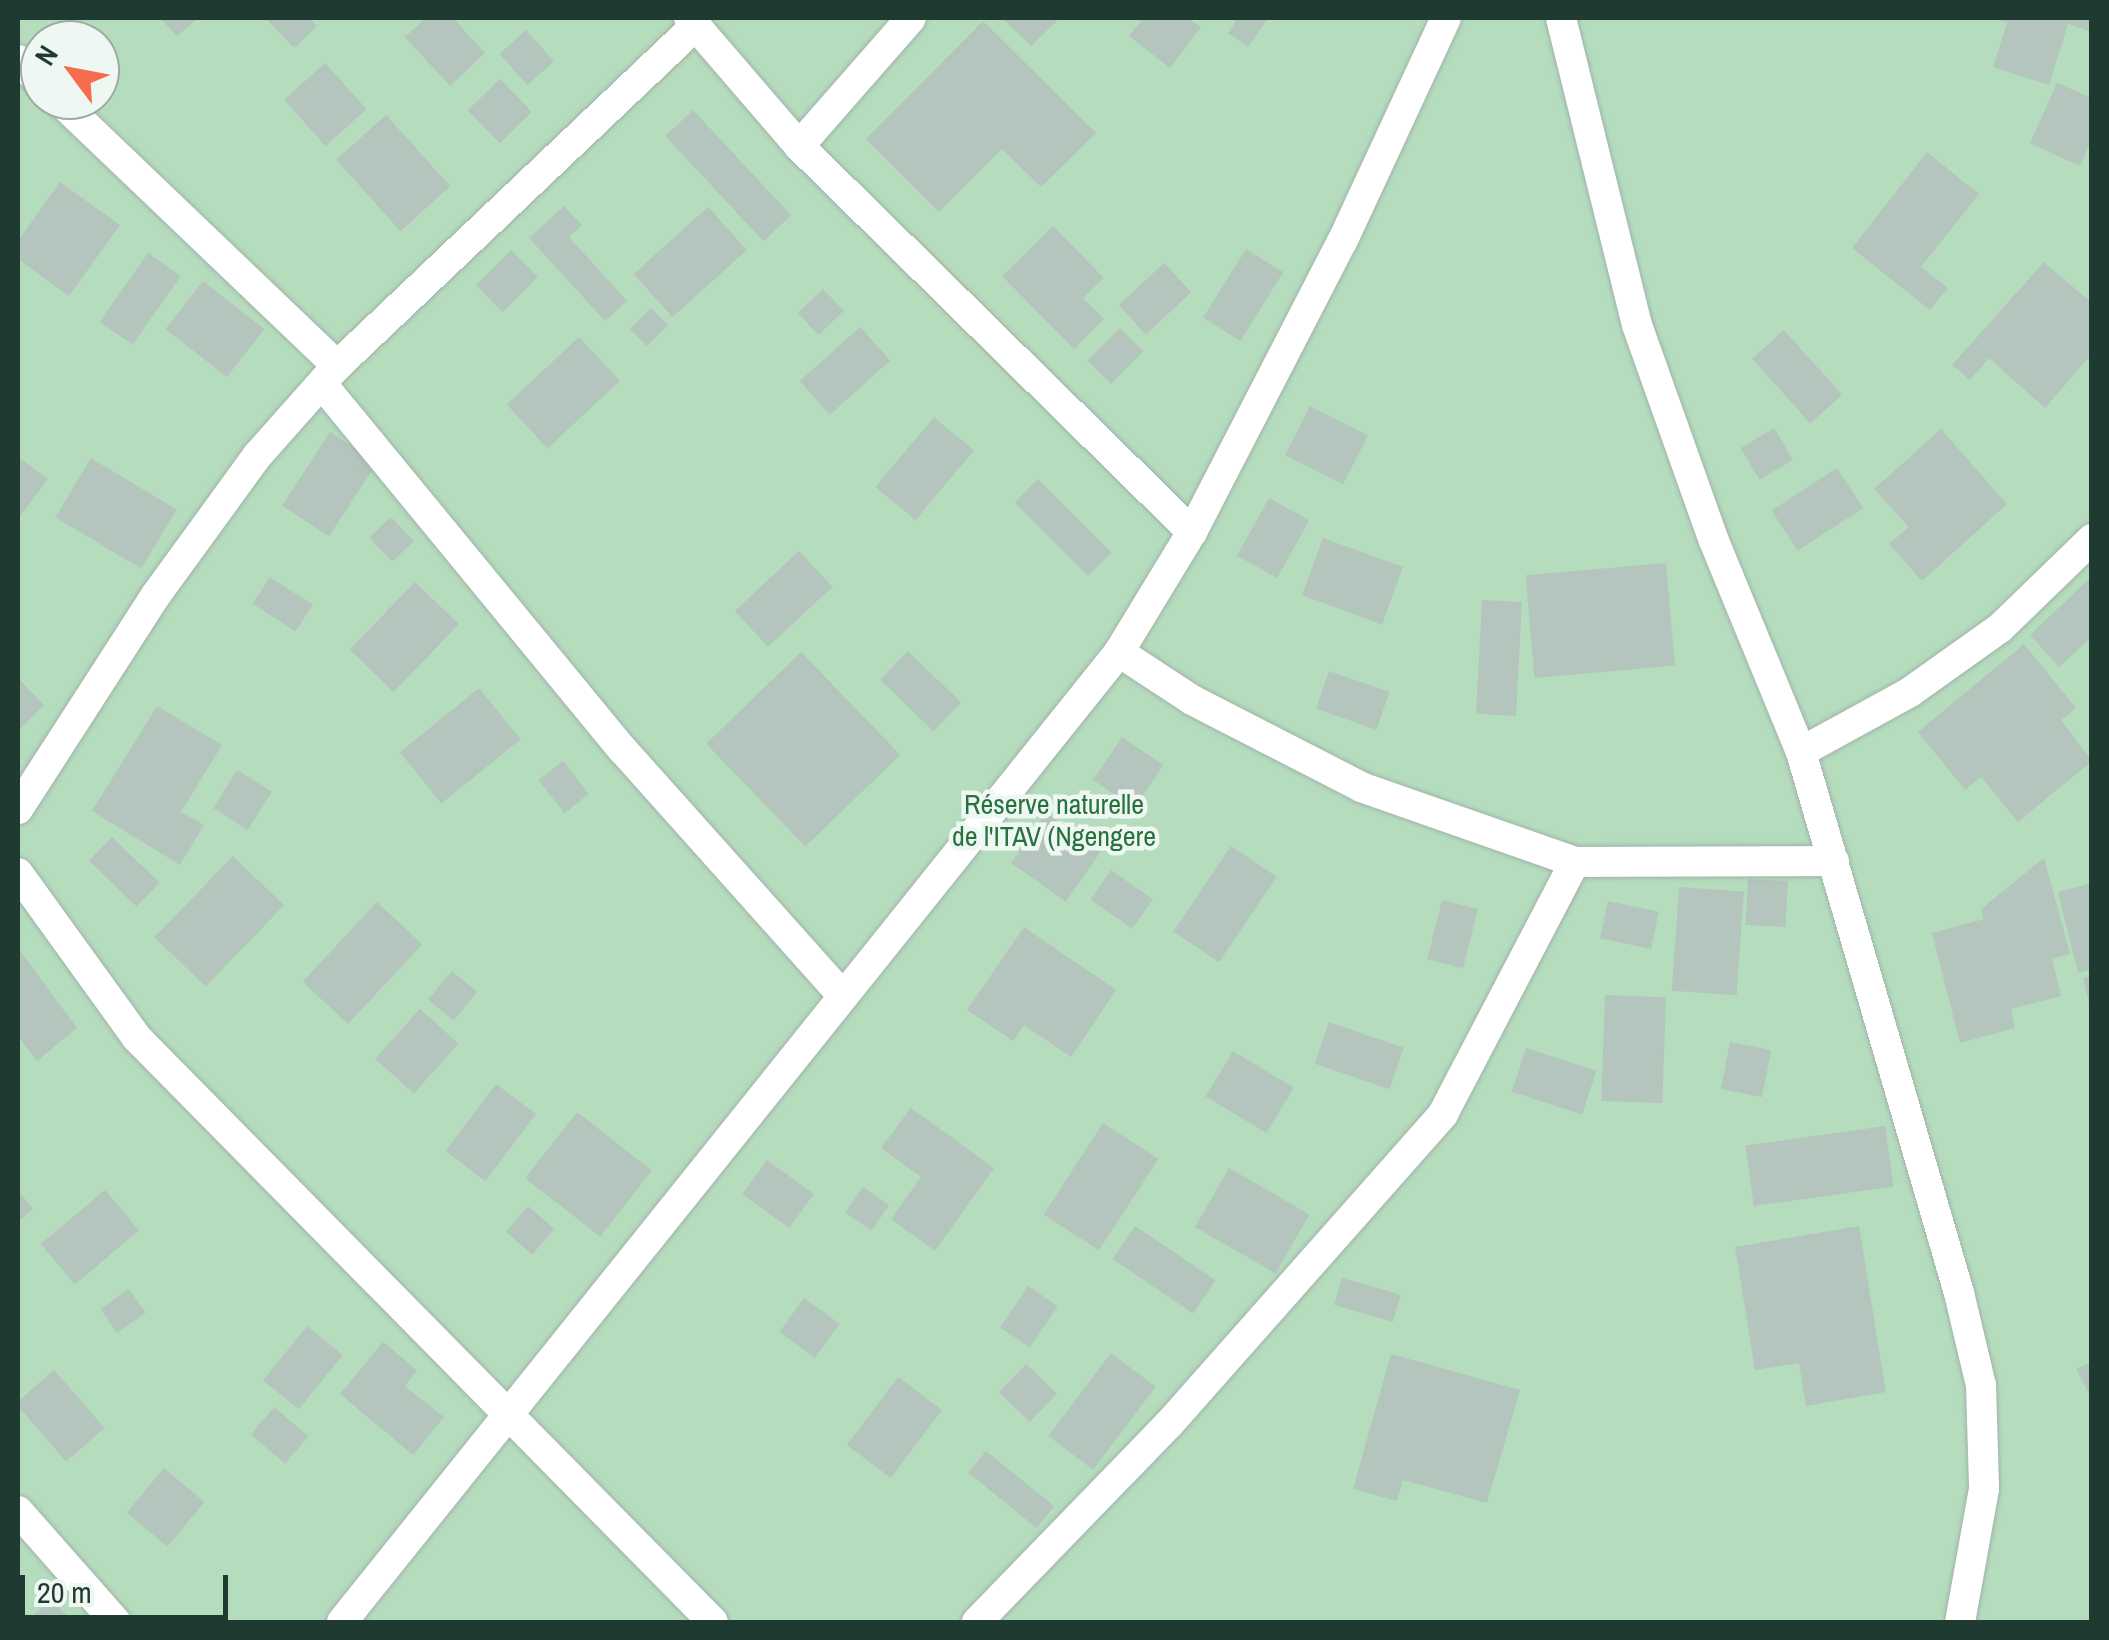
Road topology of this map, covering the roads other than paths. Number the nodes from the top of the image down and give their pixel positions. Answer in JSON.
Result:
{"nodes":[{"id":1,"x":911,"y":18,"type":"edge"},
{"id":2,"x":1446,"y":18,"type":"edge"},
{"id":3,"x":1561,"y":18,"type":"edge"},
{"id":4,"x":692,"y":22,"type":"edge"},
{"id":5,"x":79,"y":120,"type":"edge"},
{"id":6,"x":798,"y":146,"type":"junction"},
{"id":7,"x":329,"y":375,"type":"junction"},
{"id":8,"x":1192,"y":532,"type":"junction"},
{"id":9,"x":2092,"y":539,"type":"edge"},
{"id":10,"x":1118,"y":652,"type":"junction"},
{"id":11,"x":1801,"y":752,"type":"junction"},
{"id":12,"x":18,"y":810,"type":"edge"},
{"id":13,"x":1834,"y":861,"type":"junction"},
{"id":14,"x":1574,"y":862,"type":"junction"},
{"id":15,"x":18,"y":874,"type":"edge"},
{"id":16,"x":840,"y":993,"type":"junction"},
{"id":17,"x":512,"y":1416,"type":"junction"},
{"id":18,"x":18,"y":1511,"type":"edge"},
{"id":19,"x":30,"y":1546,"type":"edge"},
{"id":20,"x":116,"y":1622,"type":"edge"},
{"id":21,"x":342,"y":1622,"type":"edge"},
{"id":22,"x":713,"y":1622,"type":"edge"},
{"id":23,"x":977,"y":1622,"type":"edge"},
{"id":24,"x":1960,"y":1622,"type":"edge"}],
"edges":[{"from":1,"to":6,"type":"street"},
{"from":2,"to":8,"type":"street"},
{"from":3,"to":11,"type":"street"},
{"from":4,"to":6,"type":"street"},
{"from":4,"to":7,"type":"street"},
{"from":5,"to":7,"type":"street"},
{"from":6,"to":8,"type":"street"},
{"from":7,"to":12,"type":"street"},
{"from":7,"to":16,"type":"street"},
{"from":8,"to":10,"type":"street"},
{"from":9,"to":11,"type":"street"},
{"from":10,"to":14,"type":"street"},
{"from":10,"to":16,"type":"street"},
{"from":11,"to":13,"type":"street"},
{"from":13,"to":14,"type":"street"},
{"from":13,"to":24,"type":"street"},
{"from":14,"to":23,"type":"street"},
{"from":15,"to":17,"type":"street"},
{"from":16,"to":17,"type":"street"},
{"from":17,"to":21,"type":"street"},
{"from":17,"to":22,"type":"street"},
{"from":18,"to":19,"type":"street"},
{"from":19,"to":20,"type":"street"}]}
